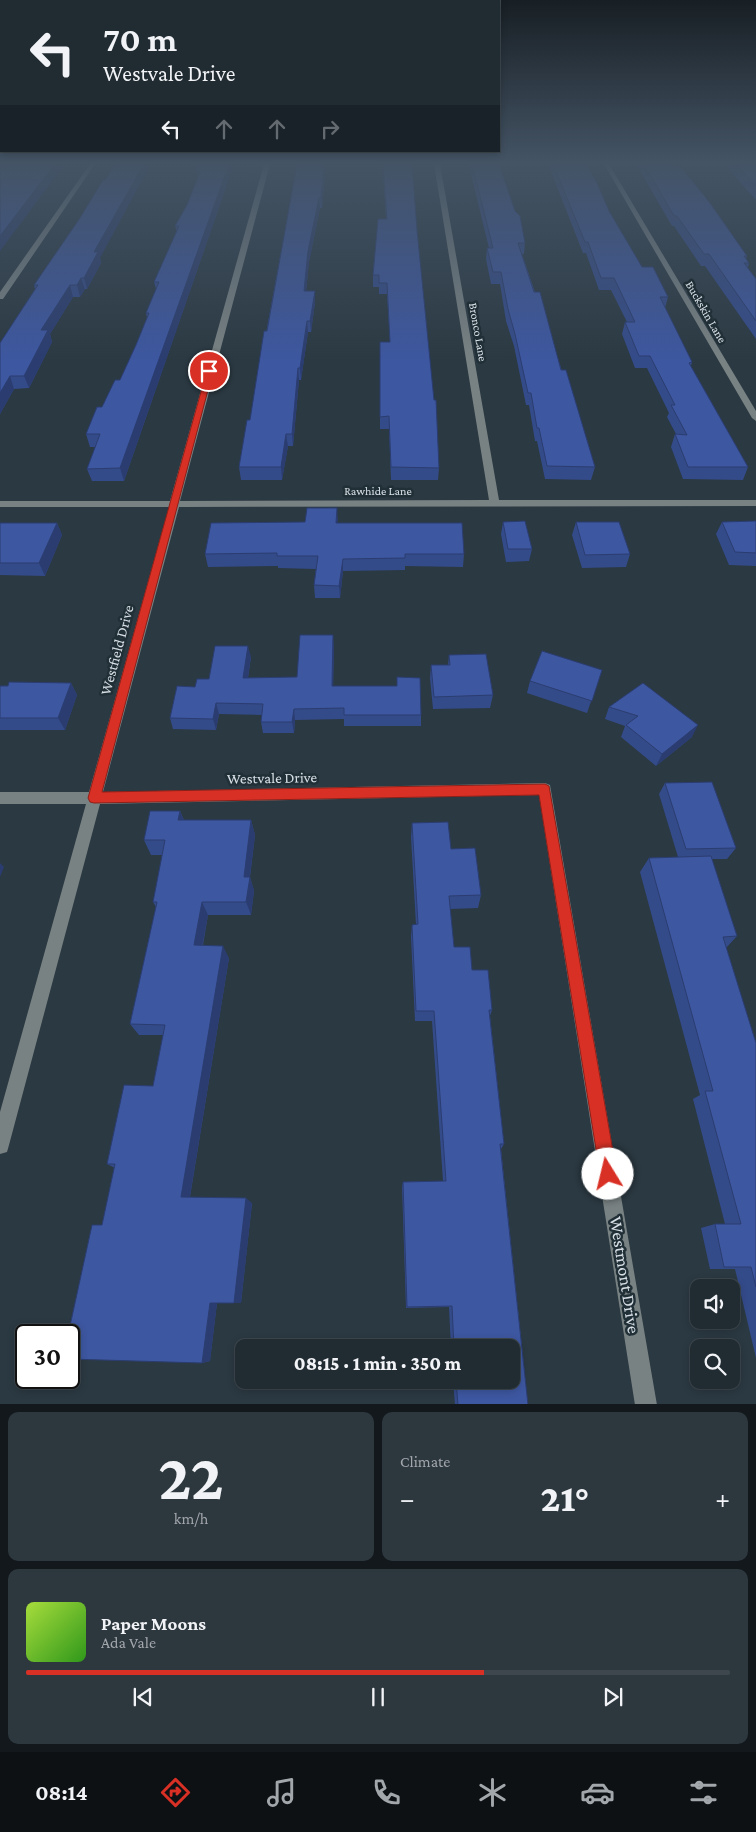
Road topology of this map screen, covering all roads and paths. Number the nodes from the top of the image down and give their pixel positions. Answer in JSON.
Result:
{"nodes":[{"id":1,"x":47,"y":230,"type":"edge"},
{"id":2,"x":248,"y":230,"type":"edge"},
{"id":3,"x":449,"y":230,"type":"edge"},
{"id":4,"x":645,"y":230,"type":"edge"},
{"id":5,"x":0,"y":297,"type":"edge"},
{"id":6,"x":756,"y":418,"type":"edge"},
{"id":7,"x":173,"y":503,"type":"junction"},
{"id":8,"x":756,"y":503,"type":"edge"},
{"id":9,"x":0,"y":504,"type":"edge"},
{"id":10,"x":495,"y":504,"type":"junction"},
{"id":11,"x":545,"y":790,"type":"joint"},
{"id":12,"x":0,"y":798,"type":"edge"},
{"id":13,"x":94,"y":798,"type":"junction"},
{"id":14,"x":0,"y":1145,"type":"edge"},
{"id":15,"x":646,"y":1404,"type":"edge"}],
"edges":[{"from":1,"to":5,"type":"street"},
{"from":2,"to":7,"type":"street","name":"Westfield Drive"},
{"from":3,"to":10,"type":"street","name":"Bronco Lane"},
{"from":4,"to":6,"type":"street","name":"Buckskin Lane"},
{"from":7,"to":9,"type":"street","name":"Rawhide Lane"},
{"from":7,"to":10,"type":"street","name":"Rawhide Lane"},
{"from":7,"to":13,"type":"street","name":"Westfield Drive"},
{"from":8,"to":10,"type":"street","name":"Rawhide Lane"},
{"from":11,"to":13,"type":"street","name":"Westvale Drive"},
{"from":11,"to":15,"type":"street","name":"Westmont Drive"},
{"from":12,"to":13,"type":"street","name":"Westvale Drive"},
{"from":13,"to":14,"type":"street","name":"Westfield Drive"}]}
